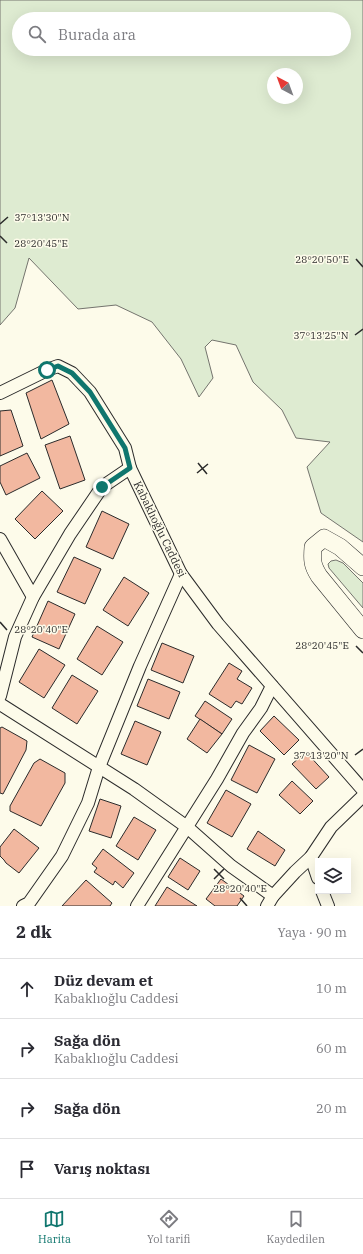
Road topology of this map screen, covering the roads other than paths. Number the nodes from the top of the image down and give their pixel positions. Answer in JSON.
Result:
{"nodes":[{"id":1,"x":0,"y":393,"type":"edge"},
{"id":2,"x":130,"y":468,"type":"junction"},
{"id":3,"x":0,"y":539,"type":"edge"},
{"id":4,"x":363,"y":566,"type":"edge"},
{"id":5,"x":181,"y":574,"type":"junction"},
{"id":6,"x":33,"y":597,"type":"junction"},
{"id":7,"x":363,"y":630,"type":"edge"},
{"id":8,"x":272,"y":686,"type":"junction"},
{"id":9,"x":0,"y":696,"type":"edge"},
{"id":10,"x":0,"y":704,"type":"edge"},
{"id":11,"x":99,"y":767,"type":"junction"},
{"id":12,"x":363,"y":790,"type":"edge"},
{"id":13,"x":363,"y":796,"type":"edge"},
{"id":14,"x":187,"y":827,"type":"junction"},
{"id":15,"x":311,"y":857,"type":"junction"},
{"id":16,"x":315,"y":869,"type":"edge"},
{"id":17,"x":323,"y":894,"type":"edge"},
{"id":18,"x":270,"y":901,"type":"edge"},
{"id":19,"x":23,"y":906,"type":"edge"},
{"id":20,"x":136,"y":906,"type":"edge"},
{"id":21,"x":328,"y":906,"type":"edge"}],
"edges":[{"from":1,"to":2,"type":"street","name":"Kabaklıoğlu Caddesi"},
{"from":2,"to":5,"type":"street","name":"Kabaklıoğlu Caddesi"},
{"from":2,"to":6,"type":"street"},
{"from":3,"to":6,"type":"street"},
{"from":4,"to":7,"type":"street"},
{"from":5,"to":8,"type":"street","name":"Kabaklıoğlu Caddesi"},
{"from":5,"to":11,"type":"street"},
{"from":6,"to":9,"type":"street"},
{"from":8,"to":12,"type":"street","name":"Kabaklıoğlu Caddesi"},
{"from":8,"to":14,"type":"street"},
{"from":10,"to":11,"type":"street"},
{"from":11,"to":14,"type":"street"},
{"from":11,"to":19,"type":"street"},
{"from":13,"to":15,"type":"street"},
{"from":14,"to":18,"type":"street"},
{"from":14,"to":20,"type":"street"},
{"from":15,"to":16,"type":"street"},
{"from":15,"to":18,"type":"street"},
{"from":17,"to":21,"type":"street"}]}
